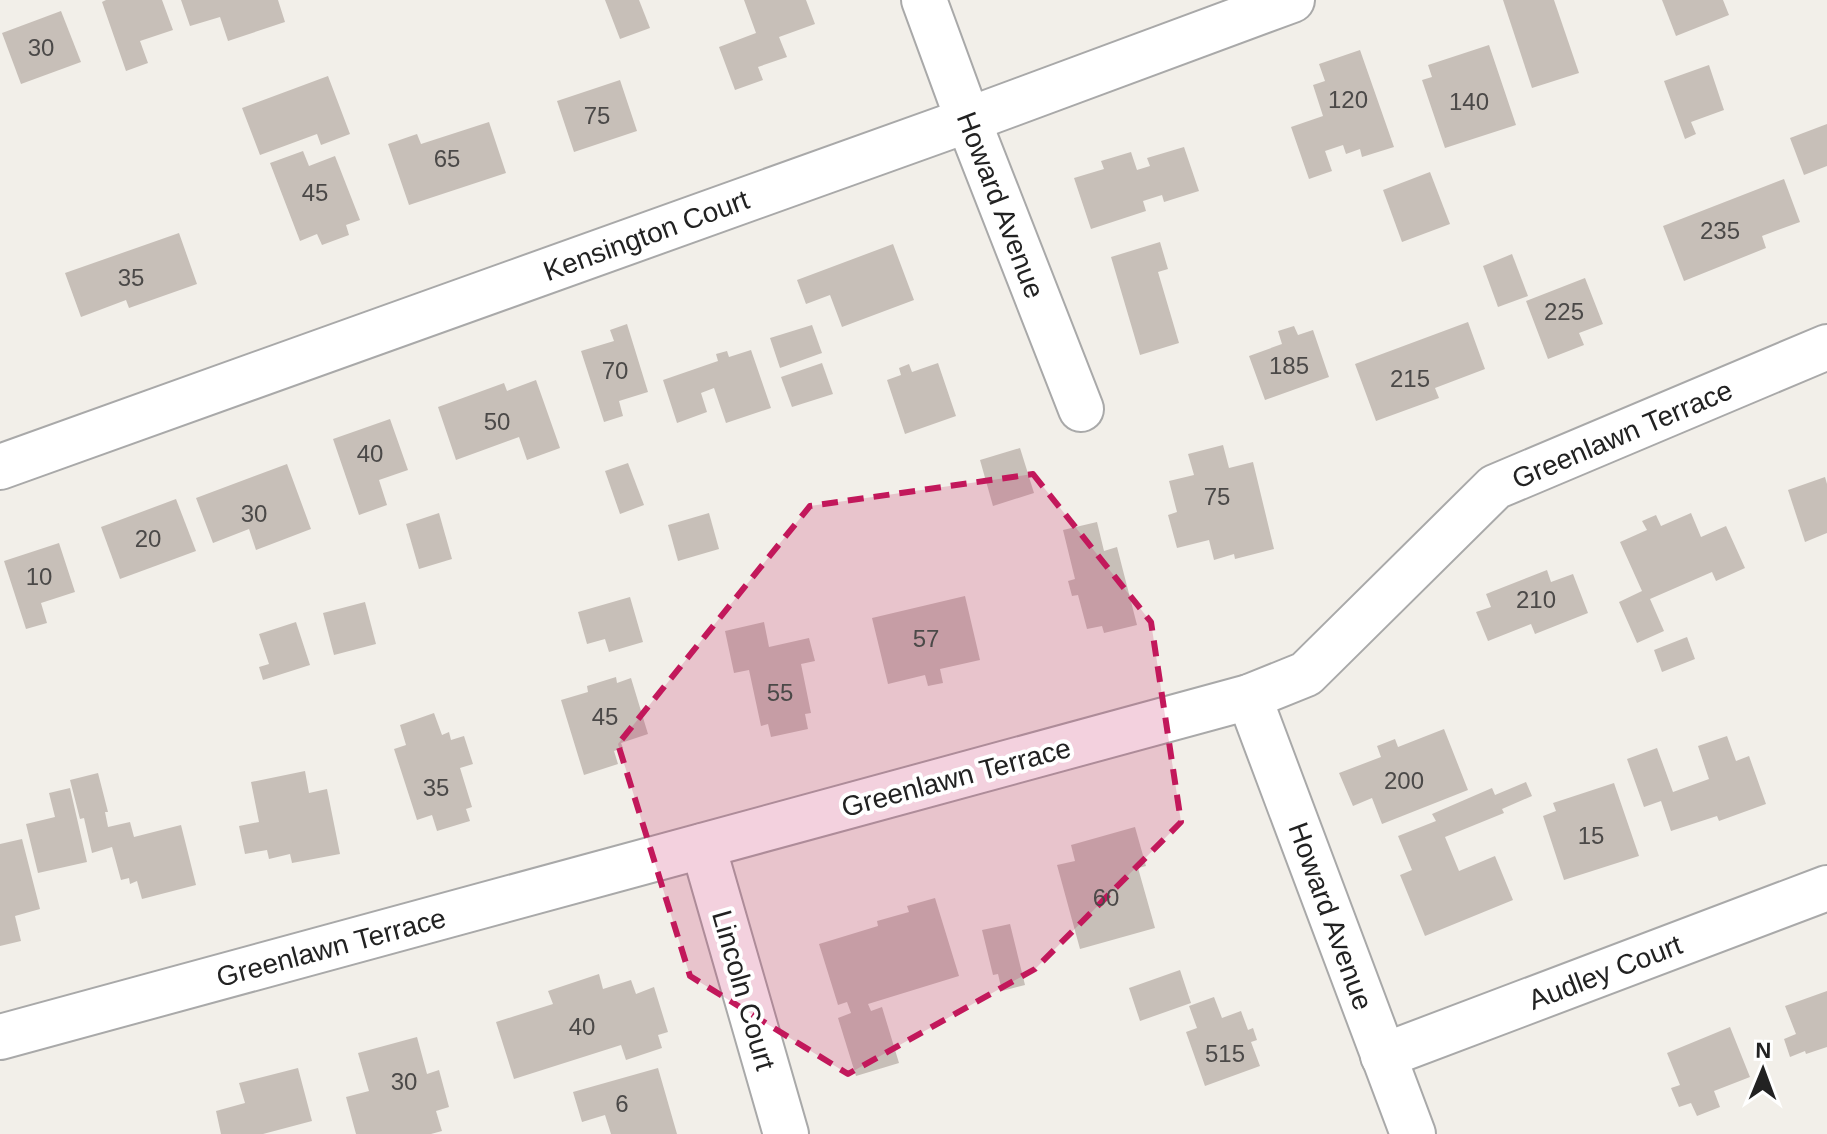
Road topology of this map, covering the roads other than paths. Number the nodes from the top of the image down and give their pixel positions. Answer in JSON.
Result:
{"nodes":[{"id":1,"x":924,"y":0,"type":"edge"},
{"id":2,"x":1292,"y":0,"type":"edge"},
{"id":3,"x":968,"y":120,"type":"junction"},
{"id":4,"x":1827,"y":347,"type":"edge"},
{"id":5,"x":1081,"y":409,"type":"dead end"},
{"id":6,"x":0,"y":467,"type":"edge"},
{"id":7,"x":1249,"y":697,"type":"junction"},
{"id":8,"x":703,"y":846,"type":"junction"},
{"id":9,"x":1827,"y":888,"type":"edge"},
{"id":10,"x":0,"y":1037,"type":"edge"},
{"id":11,"x":1383,"y":1056,"type":"junction"},
{"id":12,"x":786,"y":1134,"type":"edge"},
{"id":13,"x":1413,"y":1134,"type":"edge"}],
"edges":[{"from":1,"to":3,"type":"street","name":"Howard Avenue"},
{"from":2,"to":3,"type":"street","name":"Kensington Court"},
{"from":3,"to":5,"type":"street","name":"Howard Avenue"},
{"from":3,"to":6,"type":"street","name":"Kensington Court"},
{"from":4,"to":7,"type":"street","name":"Greenlawn Terrace"},
{"from":7,"to":8,"type":"street","name":"Greenlawn Terrace"},
{"from":7,"to":11,"type":"street","name":"Howard Avenue"},
{"from":8,"to":10,"type":"street","name":"Greenlawn Terrace"},
{"from":8,"to":12,"type":"street","name":"Lincoln Court"},
{"from":9,"to":11,"type":"street","name":"Audley Court"},
{"from":11,"to":13,"type":"street","name":"Howard Avenue"}]}
